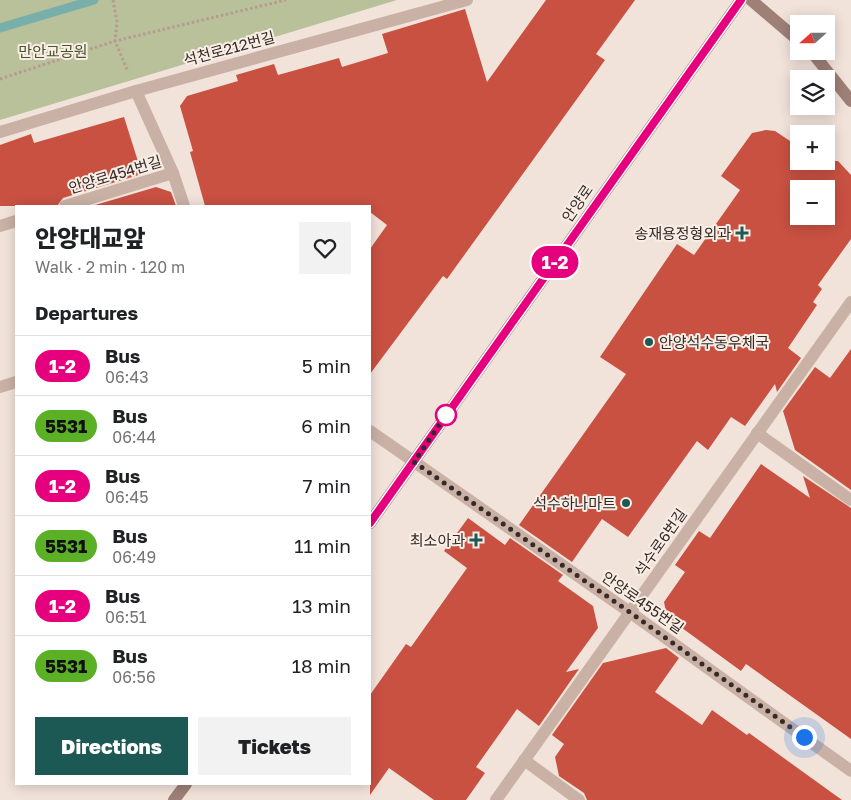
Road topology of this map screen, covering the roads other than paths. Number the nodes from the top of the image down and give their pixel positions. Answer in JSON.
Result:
{"nodes":[{"id":1,"x":468,"y":0,"type":"edge"},
{"id":2,"x":741,"y":0,"type":"edge"},
{"id":3,"x":751,"y":0,"type":"edge"},
{"id":4,"x":790,"y":33,"type":"edge"},
{"id":5,"x":818,"y":60,"type":"edge"},
{"id":6,"x":136,"y":91,"type":"junction"},
{"id":7,"x":851,"y":101,"type":"edge"},
{"id":8,"x":0,"y":132,"type":"edge"},
{"id":9,"x":173,"y":173,"type":"junction"},
{"id":10,"x":68,"y":205,"type":"edge"},
{"id":11,"x":184,"y":205,"type":"edge"},
{"id":12,"x":15,"y":221,"type":"edge"},
{"id":13,"x":0,"y":226,"type":"edge"},
{"id":14,"x":851,"y":302,"type":"edge"},
{"id":15,"x":15,"y":382,"type":"edge"},
{"id":16,"x":0,"y":387,"type":"edge"},
{"id":17,"x":371,"y":432,"type":"edge"},
{"id":18,"x":757,"y":433,"type":"junction"},
{"id":19,"x":414,"y":462,"type":"junction"},
{"id":20,"x":851,"y":500,"type":"edge"},
{"id":21,"x":371,"y":522,"type":"edge"},
{"id":22,"x":631,"y":613,"type":"junction"},
{"id":23,"x":524,"y":760,"type":"junction"},
{"id":24,"x":851,"y":771,"type":"edge"},
{"id":25,"x":185,"y":785,"type":"edge"},
{"id":26,"x":174,"y":800,"type":"edge"},
{"id":27,"x":496,"y":800,"type":"edge"},
{"id":28,"x":579,"y":800,"type":"edge"}],
"edges":[{"from":1,"to":6,"type":"street","name":"석천로212번길"},
{"from":2,"to":19,"type":"street","name":"안양로"},
{"from":3,"to":4,"type":"street"},
{"from":5,"to":7,"type":"street"},
{"from":6,"to":8,"type":"street","name":"석천로212번길"},
{"from":6,"to":9,"type":"street","name":"안양로454번길"},
{"from":9,"to":10,"type":"street","name":"안양로454번길"},
{"from":9,"to":11,"type":"street","name":"안양로454번길"},
{"from":12,"to":13,"type":"street"},
{"from":14,"to":18,"type":"street","name":"석수로6번길"},
{"from":15,"to":16,"type":"street"},
{"from":17,"to":19,"type":"street"},
{"from":18,"to":20,"type":"street"},
{"from":18,"to":22,"type":"street","name":"석수로6번길"},
{"from":19,"to":21,"type":"street","name":"안양로"},
{"from":19,"to":22,"type":"street","name":"안양로455번길"},
{"from":22,"to":23,"type":"street","name":"석수로6번길"},
{"from":22,"to":24,"type":"street","name":"안양로455번길"},
{"from":23,"to":27,"type":"street","name":"석수로6번길"},
{"from":23,"to":28,"type":"street"},
{"from":25,"to":26,"type":"street"}]}
